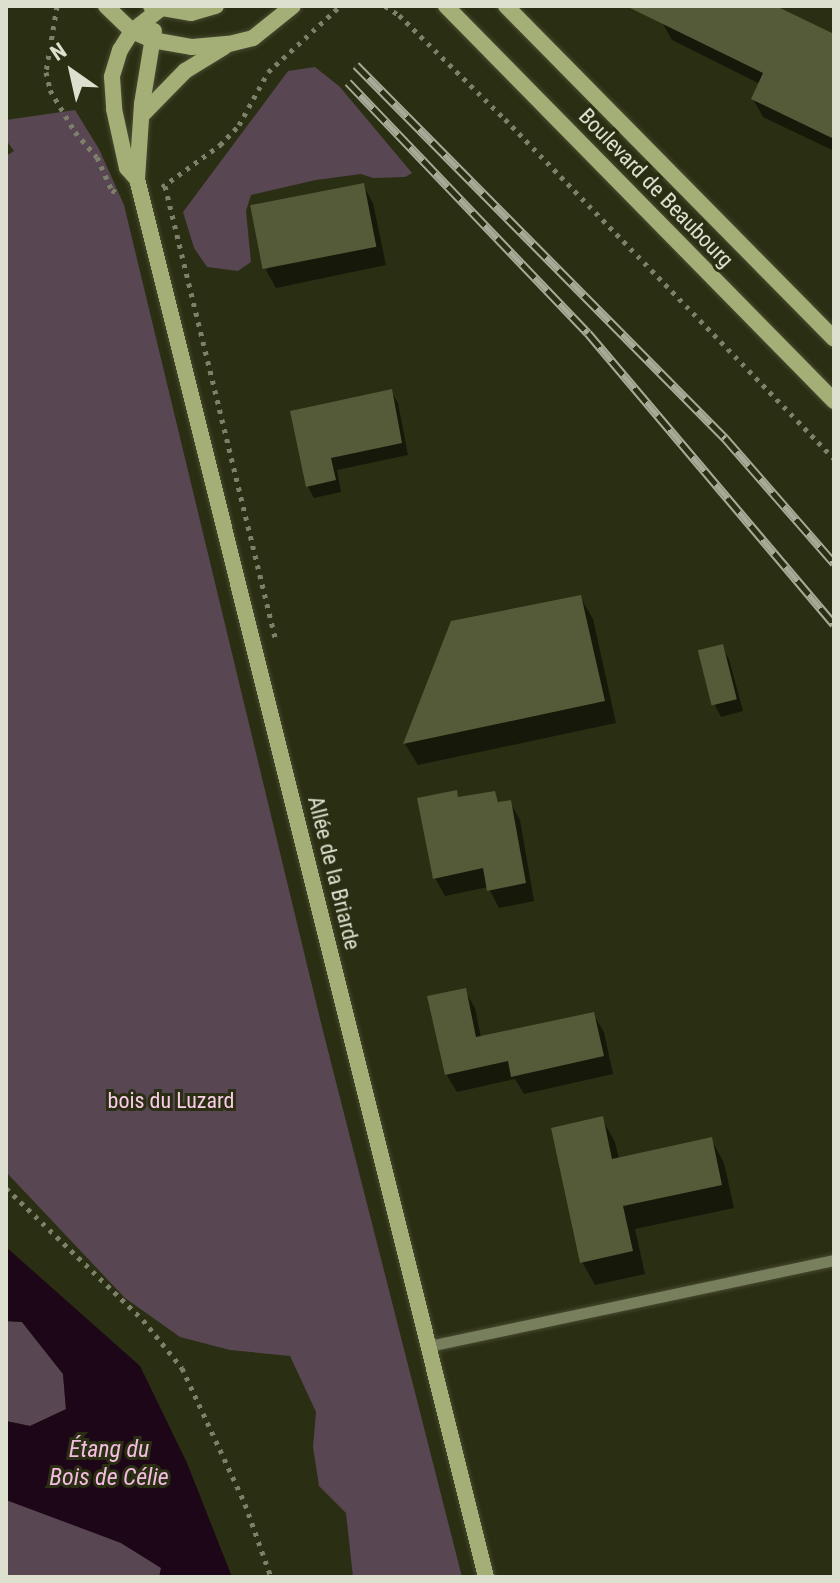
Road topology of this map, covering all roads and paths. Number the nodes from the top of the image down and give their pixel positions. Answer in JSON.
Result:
{"nodes":[{"id":1,"x":106,"y":6,"type":"edge"},
{"id":2,"x":216,"y":6,"type":"edge"},
{"id":3,"x":293,"y":6,"type":"edge"},
{"id":4,"x":385,"y":6,"type":"edge"},
{"id":5,"x":446,"y":6,"type":"edge"},
{"id":6,"x":506,"y":6,"type":"edge"},
{"id":7,"x":155,"y":8,"type":"edge"},
{"id":8,"x":132,"y":31,"type":"junction"},
{"id":9,"x":152,"y":40,"type":"junction"},
{"id":10,"x":229,"y":44,"type":"junction"},
{"id":11,"x":143,"y":114,"type":"junction"},
{"id":12,"x":137,"y":179,"type":"junction"},
{"id":13,"x":834,"y":339,"type":"edge"},
{"id":14,"x":834,"y":401,"type":"edge"},
{"id":15,"x":834,"y":459,"type":"edge"},
{"id":16,"x":6,"y":1188,"type":"edge"},
{"id":17,"x":834,"y":1260,"type":"edge"},
{"id":18,"x":429,"y":1346,"type":"junction"},
{"id":19,"x":271,"y":1577,"type":"edge"},
{"id":20,"x":486,"y":1577,"type":"edge"}],
"edges":[{"from":1,"to":8,"type":"street"},
{"from":2,"to":7,"type":"street"},
{"from":3,"to":10,"type":"street"},
{"from":4,"to":15,"type":"path"},
{"from":5,"to":14,"type":"street","name":"Boulevard de Beaubourg"},
{"from":6,"to":13,"type":"street","name":"Boulevard de Beaubourg"},
{"from":7,"to":8,"type":"street"},
{"from":7,"to":9,"type":"street","name":"Allée de la Briarde"},
{"from":8,"to":9,"type":"street"},
{"from":8,"to":12,"type":"street","name":"Allée de la Briarde"},
{"from":9,"to":10,"type":"street"},
{"from":9,"to":11,"type":"street","name":"Allée de la Briarde"},
{"from":10,"to":11,"type":"street"},
{"from":11,"to":12,"type":"street","name":"Allée de la Briarde"},
{"from":12,"to":18,"type":"street","name":"Allée de la Briarde"},
{"from":16,"to":19,"type":"path"},
{"from":17,"to":18,"type":"lane"},
{"from":18,"to":20,"type":"street","name":"Allée de la Briarde"}]}
